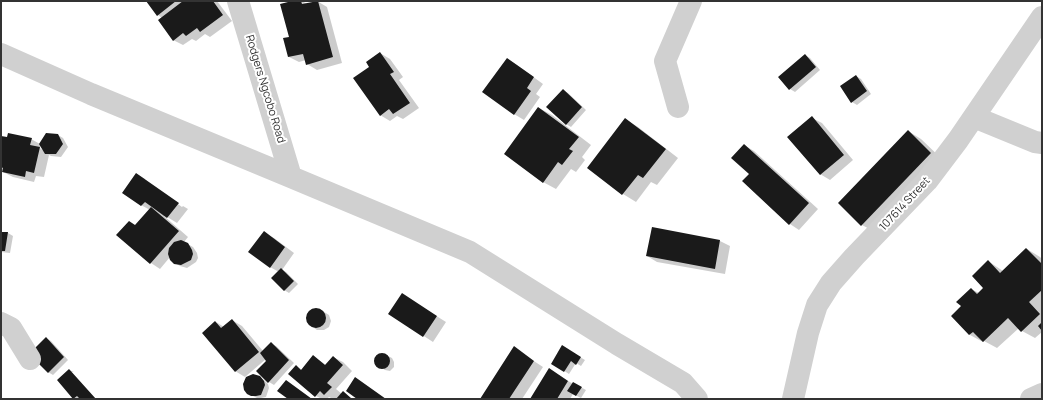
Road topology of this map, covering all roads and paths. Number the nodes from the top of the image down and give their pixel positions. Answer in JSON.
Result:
{"nodes":[{"id":1,"x":238,"y":1,"type":"edge"},
{"id":2,"x":691,"y":1,"type":"edge"},
{"id":3,"x":1042,"y":17,"type":"edge"},
{"id":4,"x":1,"y":54,"type":"edge"},
{"id":5,"x":678,"y":107,"type":"dead end"},
{"id":6,"x":974,"y":117,"type":"junction"},
{"id":7,"x":1040,"y":146,"type":"edge"},
{"id":8,"x":291,"y":177,"type":"junction"},
{"id":9,"x":1,"y":323,"type":"edge"},
{"id":10,"x":30,"y":360,"type":"dead end"},
{"id":11,"x":1042,"y":394,"type":"edge"},
{"id":12,"x":697,"y":399,"type":"edge"},
{"id":13,"x":793,"y":399,"type":"edge"},
{"id":14,"x":1031,"y":399,"type":"edge"}],
"edges":[{"from":1,"to":8,"type":"street","name":"Rodgers Ngcobo Road"},
{"from":2,"to":5,"type":"street"},
{"from":3,"to":6,"type":"street","name":"107614 Street"},
{"from":4,"to":8,"type":"street"},
{"from":6,"to":7,"type":"street"},
{"from":6,"to":13,"type":"street","name":"107614 Street"},
{"from":8,"to":12,"type":"street"},
{"from":9,"to":10,"type":"street"},
{"from":11,"to":14,"type":"street"}]}
